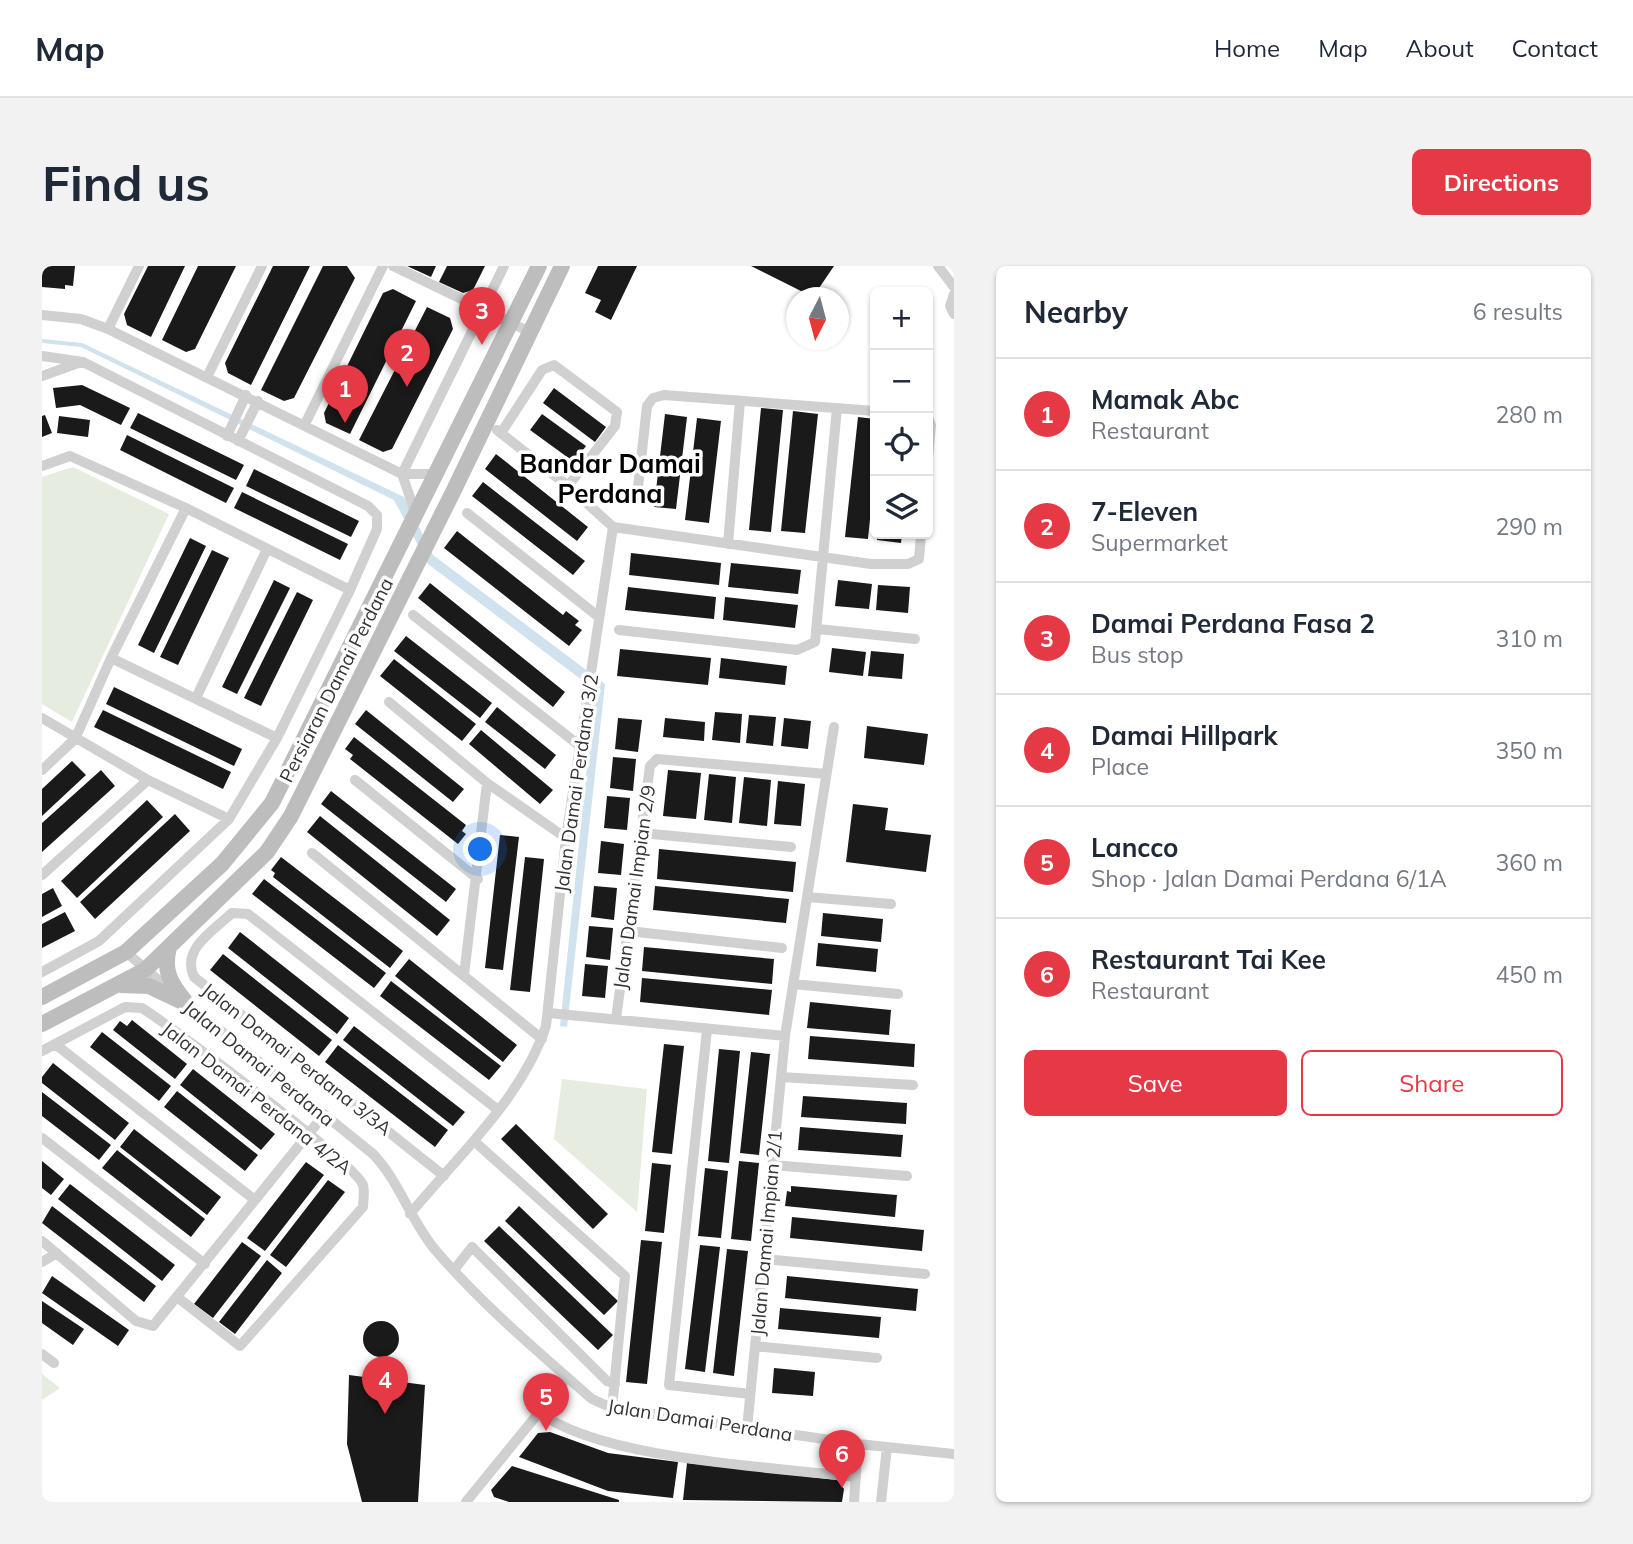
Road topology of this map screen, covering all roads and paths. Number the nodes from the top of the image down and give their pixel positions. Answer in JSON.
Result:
{"nodes":[{"id":1,"x":139,"y":266,"type":"edge"},
{"id":2,"x":262,"y":266,"type":"edge"},
{"id":3,"x":383,"y":266,"type":"edge"},
{"id":4,"x":393,"y":266,"type":"edge"},
{"id":5,"x":504,"y":266,"type":"edge"},
{"id":6,"x":539,"y":266,"type":"edge"},
{"id":7,"x":562,"y":266,"type":"edge"},
{"id":8,"x":938,"y":266,"type":"edge"},
{"id":9,"x":954,"y":288,"type":"edge"},
{"id":10,"x":954,"y":294,"type":"edge"},
{"id":11,"x":483,"y":310,"type":"junction"},
{"id":12,"x":954,"y":314,"type":"edge"},
{"id":13,"x":42,"y":315,"type":"edge"},
{"id":14,"x":509,"y":323,"type":"junction"},
{"id":15,"x":108,"y":329,"type":"junction"},
{"id":16,"x":530,"y":332,"type":"junction"},
{"id":17,"x":42,"y":356,"type":"edge"},
{"id":18,"x":83,"y":362,"type":"junction"},
{"id":19,"x":42,"y":376,"type":"edge"},
{"id":20,"x":207,"y":377,"type":"junction"},
{"id":21,"x":246,"y":395,"type":"junction"},
{"id":22,"x":258,"y":401,"type":"junction"},
{"id":23,"x":740,"y":401,"type":"junction"},
{"id":24,"x":837,"y":408,"type":"junction"},
{"id":25,"x":870,"y":411,"type":"edge"},
{"id":26,"x":487,"y":423,"type":"junction"},
{"id":27,"x":305,"y":424,"type":"junction"},
{"id":28,"x":501,"y":433,"type":"junction"},
{"id":29,"x":234,"y":435,"type":"junction"},
{"id":30,"x":42,"y":466,"type":"edge"},
{"id":31,"x":402,"y":474,"type":"junction"},
{"id":32,"x":433,"y":474,"type":"junction"},
{"id":33,"x":568,"y":486,"type":"junction"},
{"id":34,"x":637,"y":496,"type":"dead end"},
{"id":35,"x":186,"y":508,"type":"junction"},
{"id":36,"x":415,"y":512,"type":"junction"},
{"id":37,"x":467,"y":513,"type":"dead end"},
{"id":38,"x":613,"y":527,"type":"junction"},
{"id":39,"x":921,"y":539,"type":"edge"},
{"id":40,"x":728,"y":544,"type":"junction"},
{"id":41,"x":267,"y":549,"type":"junction"},
{"id":42,"x":821,"y":558,"type":"junction"},
{"id":43,"x":350,"y":590,"type":"junction"},
{"id":44,"x":413,"y":615,"type":"dead end"},
{"id":45,"x":599,"y":617,"type":"junction"},
{"id":46,"x":818,"y":629,"type":"junction"},
{"id":47,"x":619,"y":630,"type":"dead end"},
{"id":48,"x":915,"y":639,"type":"dead end"},
{"id":49,"x":111,"y":658,"type":"junction"},
{"id":50,"x":196,"y":698,"type":"junction"},
{"id":51,"x":389,"y":702,"type":"dead end"},
{"id":52,"x":42,"y":718,"type":"edge"},
{"id":53,"x":834,"y":727,"type":"dead end"},
{"id":54,"x":277,"y":738,"type":"junction"},
{"id":55,"x":75,"y":739,"type":"junction"},
{"id":56,"x":580,"y":746,"type":"junction"},
{"id":57,"x":42,"y":770,"type":"edge"},
{"id":58,"x":826,"y":774,"type":"junction"},
{"id":59,"x":148,"y":779,"type":"junction"},
{"id":60,"x":355,"y":780,"type":"dead end"},
{"id":61,"x":487,"y":783,"type":"junction"},
{"id":62,"x":229,"y":819,"type":"junction"},
{"id":63,"x":641,"y":833,"type":"junction"},
{"id":64,"x":566,"y":838,"type":"junction"},
{"id":65,"x":791,"y":847,"type":"dead end"},
{"id":66,"x":312,"y":853,"type":"dead end"},
{"id":67,"x":42,"y":875,"type":"edge"},
{"id":68,"x":478,"y":879,"type":"junction"},
{"id":69,"x":807,"y":897,"type":"junction"},
{"id":70,"x":891,"y":904,"type":"dead end"},
{"id":71,"x":628,"y":931,"type":"junction"},
{"id":72,"x":169,"y":947,"type":"junction"},
{"id":73,"x":782,"y":948,"type":"dead end"},
{"id":74,"x":126,"y":952,"type":"junction"},
{"id":75,"x":145,"y":970,"type":"junction"},
{"id":76,"x":42,"y":972,"type":"edge"},
{"id":77,"x":464,"y":975,"type":"junction"},
{"id":78,"x":793,"y":985,"type":"junction"},
{"id":79,"x":114,"y":986,"type":"junction"},
{"id":80,"x":898,"y":994,"type":"dead end"},
{"id":81,"x":42,"y":997,"type":"edge"},
{"id":82,"x":187,"y":1004,"type":"junction"},
{"id":83,"x":554,"y":1014,"type":"junction"},
{"id":84,"x":616,"y":1019,"type":"junction"},
{"id":85,"x":42,"y":1024,"type":"edge"},
{"id":86,"x":707,"y":1030,"type":"junction"},
{"id":87,"x":785,"y":1036,"type":"junction"},
{"id":88,"x":542,"y":1039,"type":"junction"},
{"id":89,"x":55,"y":1044,"type":"junction"},
{"id":90,"x":42,"y":1051,"type":"edge"},
{"id":91,"x":781,"y":1077,"type":"junction"},
{"id":92,"x":913,"y":1085,"type":"dead end"},
{"id":93,"x":498,"y":1110,"type":"junction"},
{"id":94,"x":323,"y":1116,"type":"junction"},
{"id":95,"x":309,"y":1133,"type":"junction"},
{"id":96,"x":42,"y":1138,"type":"edge"},
{"id":97,"x":474,"y":1141,"type":"junction"},
{"id":98,"x":772,"y":1165,"type":"junction"},
{"id":99,"x":444,"y":1176,"type":"junction"},
{"id":100,"x":908,"y":1176,"type":"dead end"},
{"id":101,"x":255,"y":1200,"type":"junction"},
{"id":102,"x":410,"y":1214,"type":"junction"},
{"id":103,"x":42,"y":1241,"type":"edge"},
{"id":104,"x":57,"y":1253,"type":"junction"},
{"id":105,"x":764,"y":1259,"type":"junction"},
{"id":106,"x":42,"y":1262,"type":"edge"},
{"id":107,"x":205,"y":1264,"type":"junction"},
{"id":108,"x":454,"y":1270,"type":"junction"},
{"id":109,"x":925,"y":1274,"type":"dead end"},
{"id":110,"x":177,"y":1297,"type":"junction"},
{"id":111,"x":755,"y":1346,"type":"junction"},
{"id":112,"x":42,"y":1353,"type":"edge"},
{"id":113,"x":877,"y":1358,"type":"dead end"},
{"id":114,"x":54,"y":1363,"type":"dead end"},
{"id":115,"x":567,"y":1378,"type":"junction"},
{"id":116,"x":615,"y":1384,"type":"junction"},
{"id":117,"x":750,"y":1394,"type":"junction"},
{"id":118,"x":612,"y":1408,"type":"junction"},
{"id":119,"x":539,"y":1412,"type":"junction"},
{"id":120,"x":747,"y":1429,"type":"junction"},
{"id":121,"x":858,"y":1444,"type":"junction"},
{"id":122,"x":887,"y":1447,"type":"junction"},
{"id":123,"x":954,"y":1454,"type":"edge"},
{"id":124,"x":856,"y":1477,"type":"junction"},
{"id":125,"x":468,"y":1502,"type":"edge"},
{"id":126,"x":854,"y":1502,"type":"edge"},
{"id":127,"x":881,"y":1502,"type":"edge"}],
"edges":[{"from":1,"to":15,"type":"street"},
{"from":2,"to":20,"type":"street"},
{"from":3,"to":27,"type":"street"},
{"from":4,"to":11,"type":"street"},
{"from":5,"to":11,"type":"street"},
{"from":6,"to":14,"type":"main road","name":"Persiaran Damai Perdana"},
{"from":7,"to":16,"type":"main road","name":"Persiaran Damai Perdana"},
{"from":8,"to":9,"type":"street"},
{"from":10,"to":12,"type":"street"},
{"from":11,"to":14,"type":"street"},
{"from":11,"to":31,"type":"street"},
{"from":13,"to":15,"type":"street"},
{"from":14,"to":16,"type":"street"},
{"from":14,"to":32,"type":"main road","name":"Persiaran Damai Perdana"},
{"from":15,"to":20,"type":"street"},
{"from":16,"to":26,"type":"main road","name":"Persiaran Damai Perdana"},
{"from":17,"to":18,"type":"street"},
{"from":18,"to":19,"type":"street"},
{"from":18,"to":29,"type":"street"},
{"from":20,"to":21,"type":"street"},
{"from":21,"to":22,"type":"street"},
{"from":21,"to":29,"type":"street"},
{"from":22,"to":27,"type":"street"},
{"from":22,"to":29,"type":"street"},
{"from":23,"to":24,"type":"street"},
{"from":23,"to":34,"type":"street"},
{"from":23,"to":40,"type":"street"},
{"from":24,"to":25,"type":"street"},
{"from":24,"to":42,"type":"street"},
{"from":26,"to":28,"type":"street"},
{"from":26,"to":72,"type":"main road","name":"Persiaran Damai Perdana"},
{"from":27,"to":31,"type":"street"},
{"from":28,"to":33,"type":"street"},
{"from":28,"to":33,"type":"street"},
{"from":29,"to":43,"type":"street"},
{"from":30,"to":35,"type":"street"},
{"from":31,"to":32,"type":"street"},
{"from":31,"to":36,"type":"street"},
{"from":32,"to":36,"type":"main road","name":"Persiaran Damai Perdana"},
{"from":33,"to":38,"type":"street"},
{"from":35,"to":41,"type":"street"},
{"from":35,"to":49,"type":"street"},
{"from":36,"to":74,"type":"main road","name":"Persiaran Damai Perdana"},
{"from":37,"to":45,"type":"street"},
{"from":38,"to":40,"type":"street"},
{"from":38,"to":45,"type":"street","name":"Jalan Damai Perdana 3/2"},
{"from":39,"to":42,"type":"street"},
{"from":40,"to":42,"type":"street"},
{"from":41,"to":43,"type":"street"},
{"from":41,"to":50,"type":"street"},
{"from":42,"to":46,"type":"street"},
{"from":43,"to":54,"type":"street"},
{"from":44,"to":56,"type":"street"},
{"from":45,"to":56,"type":"street","name":"Jalan Damai Perdana 3/2"},
{"from":46,"to":47,"type":"street"},
{"from":46,"to":48,"type":"street"},
{"from":49,"to":50,"type":"street"},
{"from":49,"to":55,"type":"street"},
{"from":50,"to":54,"type":"street"},
{"from":51,"to":61,"type":"street"},
{"from":52,"to":55,"type":"street"},
{"from":53,"to":58,"type":"street","name":"Jalan Damai Impian 2/1"},
{"from":54,"to":62,"type":"street"},
{"from":55,"to":57,"type":"street"},
{"from":55,"to":59,"type":"street"},
{"from":56,"to":64,"type":"street","name":"Jalan Damai Perdana 3/2"},
{"from":58,"to":63,"type":"street","name":"Jalan Damai Impian 2/9"},
{"from":58,"to":69,"type":"street","name":"Jalan Damai Impian 2/1"},
{"from":59,"to":62,"type":"street"},
{"from":59,"to":67,"type":"street"},
{"from":60,"to":68,"type":"street"},
{"from":61,"to":64,"type":"street"},
{"from":61,"to":68,"type":"street"},
{"from":62,"to":76,"type":"street"},
{"from":63,"to":65,"type":"street"},
{"from":63,"to":71,"type":"street","name":"Jalan Damai Impian 2/9"},
{"from":64,"to":83,"type":"street","name":"Jalan Damai Perdana 3/2"},
{"from":66,"to":77,"type":"street"},
{"from":68,"to":77,"type":"street"},
{"from":69,"to":70,"type":"street"},
{"from":69,"to":78,"type":"street","name":"Jalan Damai Impian 2/1"},
{"from":71,"to":73,"type":"street"},
{"from":71,"to":84,"type":"street","name":"Jalan Damai Impian 2/9"},
{"from":72,"to":75,"type":"main road","name":"Persiaran Damai Perdana"},
{"from":72,"to":82,"type":"main road"},
{"from":74,"to":75,"type":"street","name":"Jalan Damai Perdana"},
{"from":74,"to":81,"type":"main road","name":"Persiaran Damai Perdana"},
{"from":75,"to":79,"type":"main road","name":"Persiaran Damai Perdana"},
{"from":75,"to":82,"type":"street","name":"Jalan Damai Perdana"},
{"from":77,"to":88,"type":"street"},
{"from":78,"to":80,"type":"street"},
{"from":78,"to":87,"type":"street","name":"Jalan Damai Impian 2/1"},
{"from":79,"to":82,"type":"main road"},
{"from":79,"to":85,"type":"main road","name":"Persiaran Damai Perdana"},
{"from":82,"to":94,"type":"street","name":"Jalan Damai Perdana"},
{"from":83,"to":84,"type":"street"},
{"from":83,"to":88,"type":"street","name":"Jalan Damai Perdana 3/2"},
{"from":84,"to":86,"type":"street"},
{"from":86,"to":87,"type":"street"},
{"from":86,"to":117,"type":"street"},
{"from":87,"to":91,"type":"street","name":"Jalan Damai Impian 2/1"},
{"from":88,"to":93,"type":"street","name":"Jalan Damai Perdana 3/2"},
{"from":89,"to":90,"type":"street","name":"Jalan Damai Perdana 4/2A"},
{"from":89,"to":95,"type":"street","name":"Jalan Damai Perdana 4/2A"},
{"from":89,"to":101,"type":"street"},
{"from":91,"to":92,"type":"street"},
{"from":91,"to":98,"type":"street","name":"Jalan Damai Impian 2/1"},
{"from":93,"to":97,"type":"street","name":"Jalan Damai Perdana 3/2"},
{"from":93,"to":99,"type":"street","name":"Jalan Damai Perdana 3/3A"},
{"from":94,"to":95,"type":"street"},
{"from":94,"to":102,"type":"street","name":"Jalan Damai Perdana"},
{"from":95,"to":101,"type":"street"},
{"from":95,"to":110,"type":"street","name":"Jalan Damai Perdana 4/2A"},
{"from":96,"to":107,"type":"street"},
{"from":97,"to":99,"type":"street","name":"Jalan Damai Perdana 3/2"},
{"from":97,"to":116,"type":"street"},
{"from":98,"to":100,"type":"street"},
{"from":98,"to":105,"type":"street","name":"Jalan Damai Impian 2/1"},
{"from":99,"to":102,"type":"street","name":"Jalan Damai Perdana 3/2"},
{"from":101,"to":107,"type":"street"},
{"from":102,"to":108,"type":"street","name":"Jalan Damai Perdana"},
{"from":103,"to":104,"type":"street"},
{"from":104,"to":106,"type":"street"},
{"from":104,"to":110,"type":"street"},
{"from":105,"to":109,"type":"street"},
{"from":105,"to":111,"type":"street","name":"Jalan Damai Impian 2/1"},
{"from":107,"to":110,"type":"street"},
{"from":108,"to":115,"type":"street","name":"Jalan Damai Perdana"},
{"from":108,"to":116,"type":"street"},
{"from":111,"to":113,"type":"street"},
{"from":111,"to":117,"type":"street","name":"Jalan Damai Impian 2/1"},
{"from":112,"to":114,"type":"street"},
{"from":115,"to":118,"type":"street","name":"Jalan Damai Perdana"},
{"from":115,"to":119,"type":"street"},
{"from":116,"to":118,"type":"street"},
{"from":117,"to":120,"type":"street","name":"Jalan Damai Impian 2/1"},
{"from":118,"to":120,"type":"street","name":"Jalan Damai Perdana"},
{"from":119,"to":124,"type":"street"},
{"from":119,"to":125,"type":"street"},
{"from":120,"to":121,"type":"street","name":"Jalan Damai Perdana"},
{"from":121,"to":122,"type":"street","name":"Jalan Damai Perdana"},
{"from":121,"to":124,"type":"street"},
{"from":122,"to":123,"type":"street","name":"Jalan Damai Perdana"},
{"from":122,"to":127,"type":"street"},
{"from":124,"to":126,"type":"street"}]}
